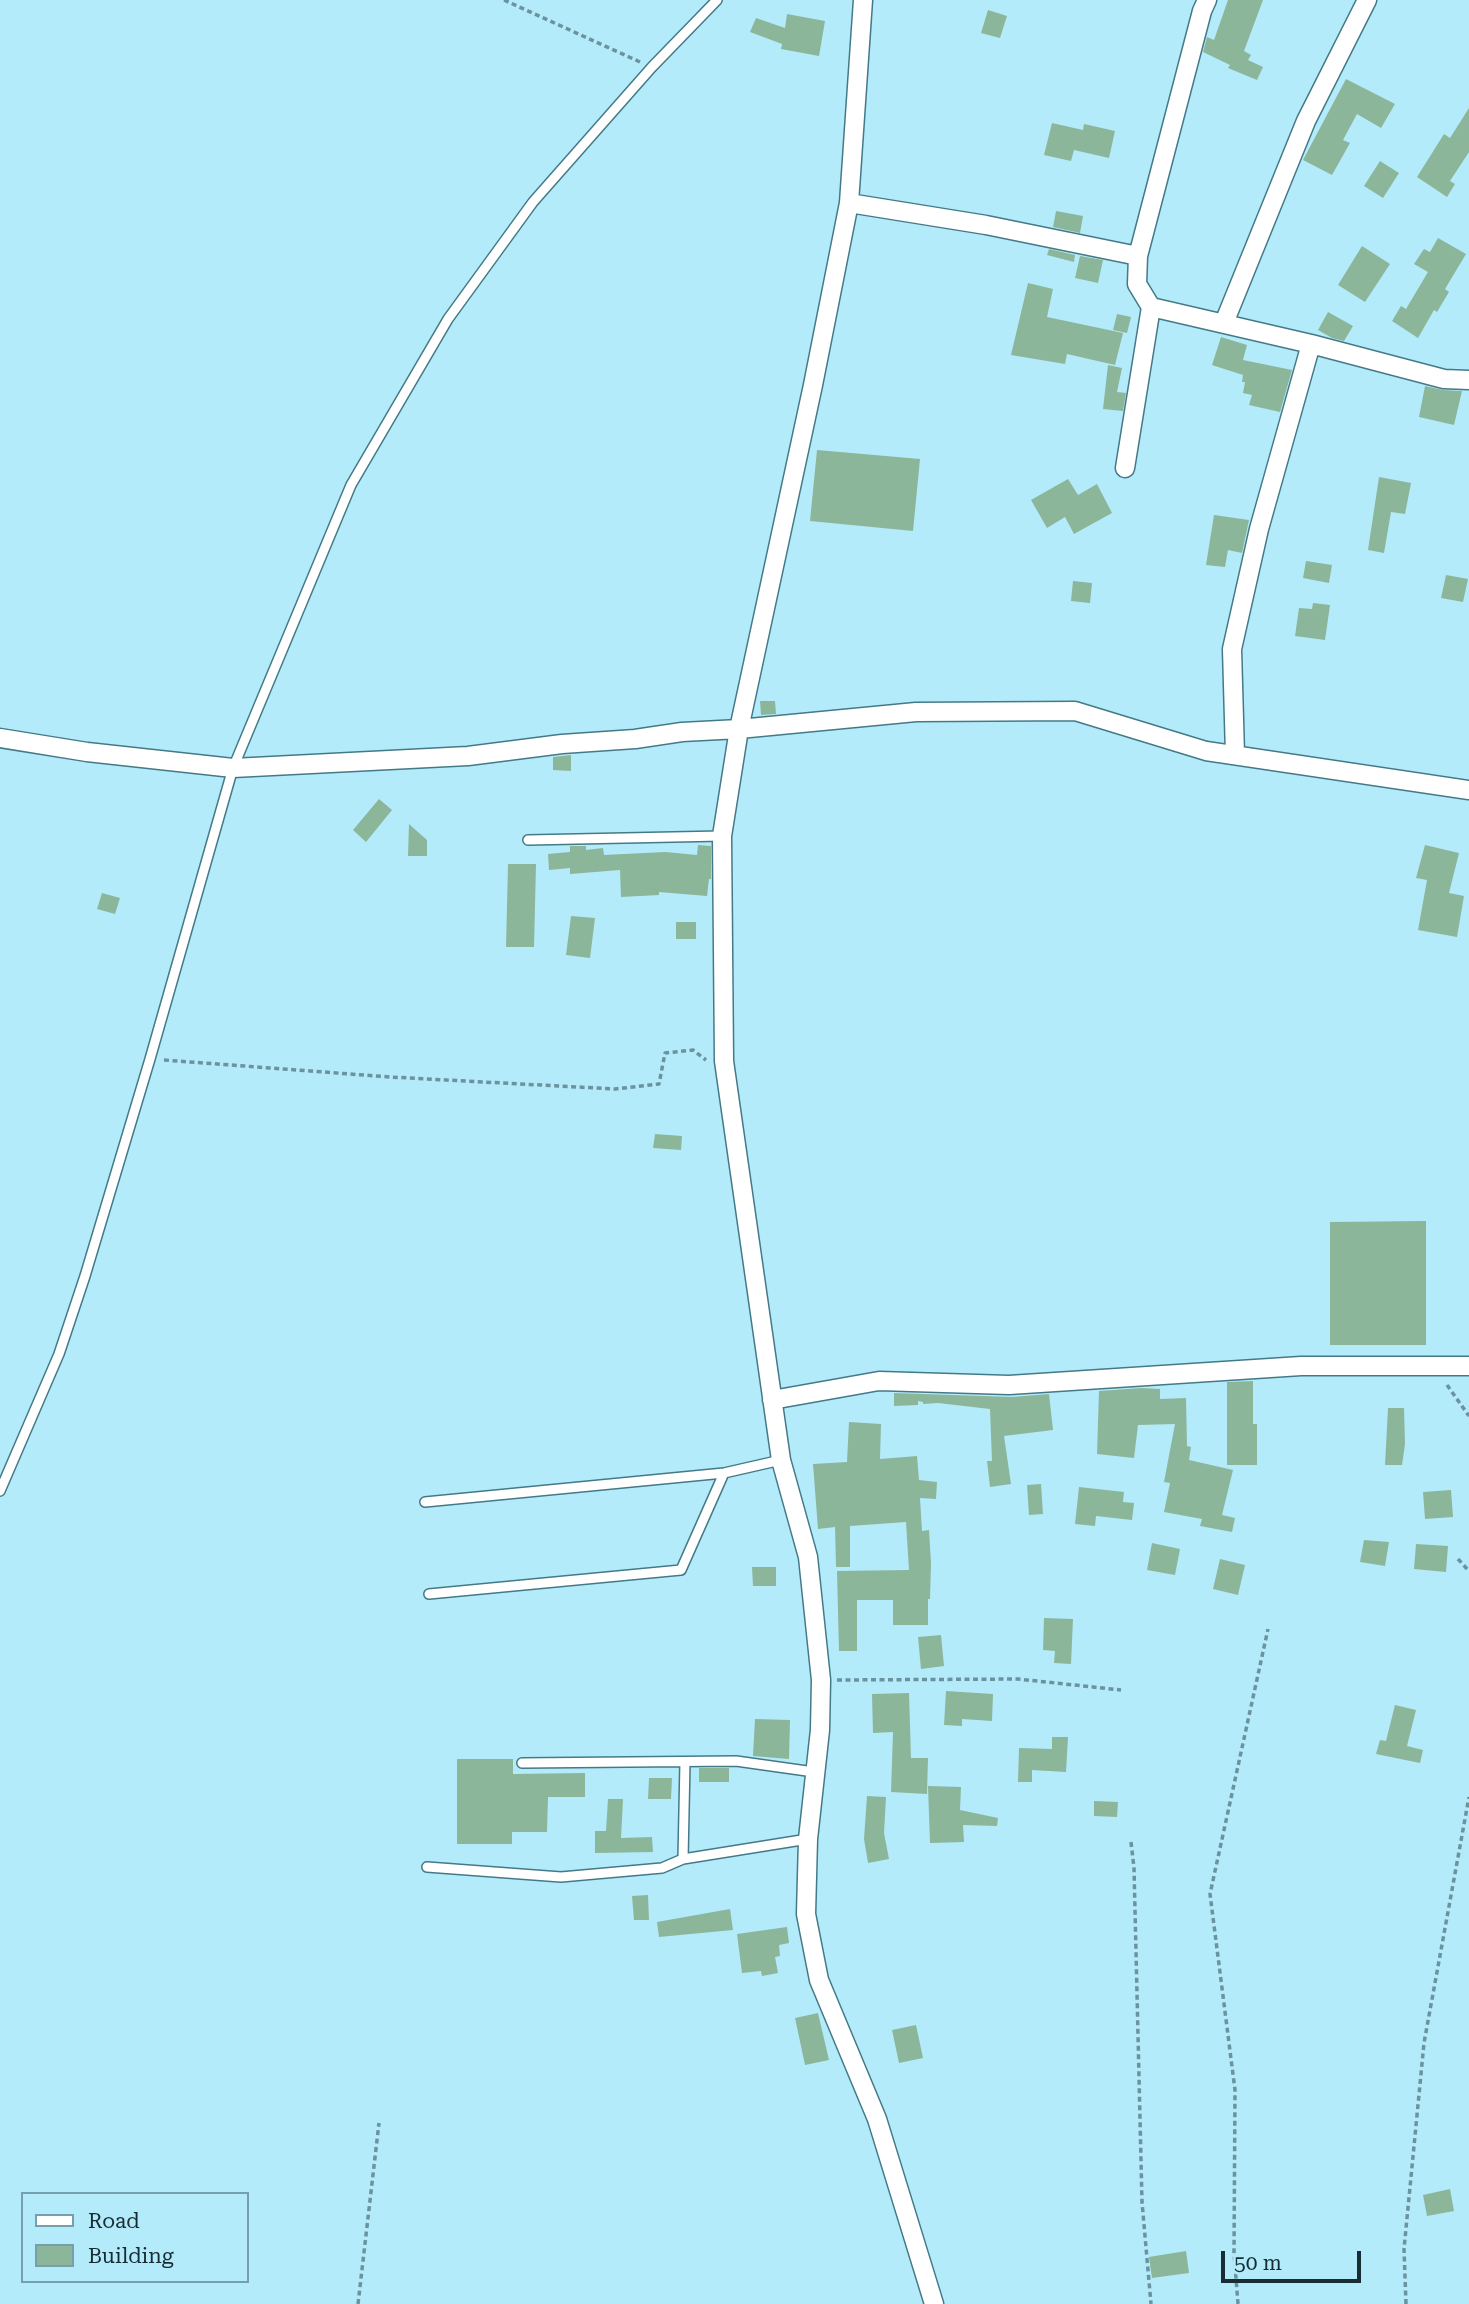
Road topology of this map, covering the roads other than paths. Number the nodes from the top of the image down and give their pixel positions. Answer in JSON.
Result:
{"nodes":[{"id":1,"x":717,"y":0,"type":"edge"},
{"id":2,"x":863,"y":0,"type":"edge"},
{"id":3,"x":1207,"y":0,"type":"edge"},
{"id":4,"x":1367,"y":0,"type":"edge"},
{"id":5,"x":849,"y":203,"type":"junction"},
{"id":6,"x":1138,"y":256,"type":"junction"},
{"id":7,"x":1152,"y":307,"type":"junction"},
{"id":8,"x":1224,"y":323,"type":"junction"},
{"id":9,"x":1311,"y":344,"type":"junction"},
{"id":10,"x":1469,"y":380,"type":"edge"},
{"id":11,"x":1125,"y":468,"type":"dead end"},
{"id":12,"x":739,"y":729,"type":"junction"},
{"id":13,"x":0,"y":738,"type":"edge"},
{"id":14,"x":1235,"y":755,"type":"junction"},
{"id":15,"x":233,"y":768,"type":"junction"},
{"id":16,"x":1469,"y":790,"type":"edge"},
{"id":17,"x":722,"y":836,"type":"junction"},
{"id":18,"x":528,"y":840,"type":"dead end"},
{"id":19,"x":1469,"y":1366,"type":"edge"},
{"id":20,"x":772,"y":1400,"type":"junction"},
{"id":21,"x":781,"y":1460,"type":"junction"},
{"id":22,"x":724,"y":1473,"type":"junction"},
{"id":23,"x":0,"y":1491,"type":"edge"},
{"id":24,"x":425,"y":1502,"type":"dead end"},
{"id":25,"x":429,"y":1594,"type":"dead end"},
{"id":26,"x":685,"y":1762,"type":"junction"},
{"id":27,"x":522,"y":1763,"type":"dead end"},
{"id":28,"x":814,"y":1772,"type":"junction"},
{"id":29,"x":808,"y":1839,"type":"junction"},
{"id":30,"x":684,"y":1859,"type":"junction"},
{"id":31,"x":427,"y":1867,"type":"dead end"},
{"id":32,"x":934,"y":2304,"type":"edge"}],
"edges":[{"from":1,"to":15,"type":"lane"},
{"from":2,"to":5,"type":"street"},
{"from":3,"to":6,"type":"street"},
{"from":4,"to":8,"type":"street"},
{"from":5,"to":6,"type":"street"},
{"from":5,"to":12,"type":"street"},
{"from":6,"to":7,"type":"street"},
{"from":7,"to":8,"type":"street"},
{"from":7,"to":11,"type":"street"},
{"from":8,"to":9,"type":"street"},
{"from":9,"to":10,"type":"street"},
{"from":9,"to":14,"type":"street"},
{"from":12,"to":14,"type":"street"},
{"from":12,"to":15,"type":"street"},
{"from":12,"to":17,"type":"street"},
{"from":13,"to":15,"type":"street"},
{"from":14,"to":16,"type":"street"},
{"from":15,"to":23,"type":"lane"},
{"from":17,"to":18,"type":"lane"},
{"from":17,"to":20,"type":"street"},
{"from":19,"to":20,"type":"street"},
{"from":20,"to":21,"type":"street"},
{"from":21,"to":22,"type":"lane"},
{"from":21,"to":28,"type":"street"},
{"from":22,"to":24,"type":"lane"},
{"from":22,"to":25,"type":"lane"},
{"from":26,"to":27,"type":"lane"},
{"from":26,"to":28,"type":"lane"},
{"from":26,"to":30,"type":"lane"},
{"from":28,"to":29,"type":"street"},
{"from":29,"to":30,"type":"lane"},
{"from":29,"to":32,"type":"street"},
{"from":30,"to":31,"type":"lane"}]}
